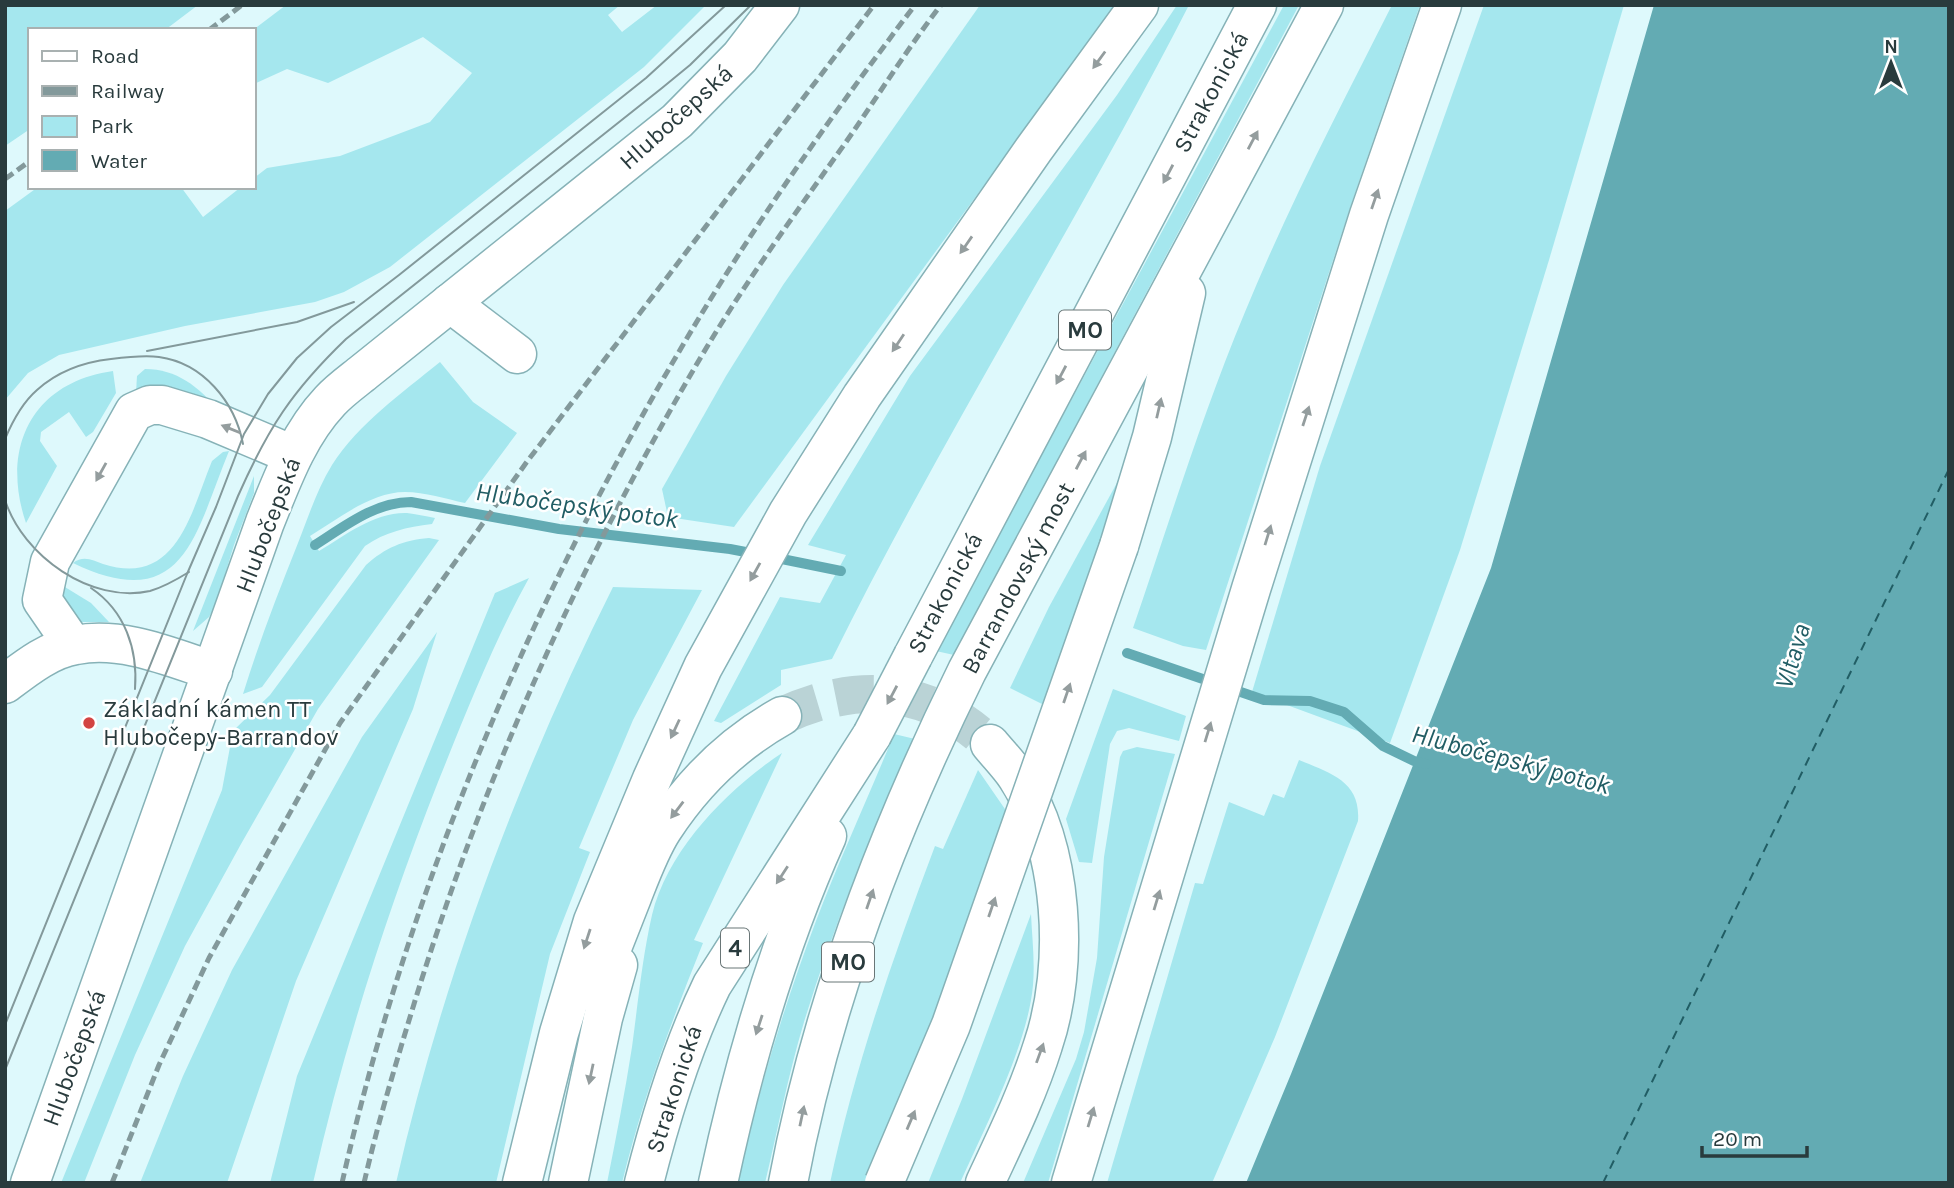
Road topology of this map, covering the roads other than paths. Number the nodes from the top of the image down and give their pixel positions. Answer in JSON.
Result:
{"nodes":[{"id":1,"x":780,"y":5,"type":"edge"},
{"id":2,"x":1139,"y":5,"type":"edge"},
{"id":3,"x":1257,"y":5,"type":"edge"},
{"id":4,"x":1324,"y":5,"type":"edge"},
{"id":5,"x":1442,"y":5,"type":"edge"},
{"id":6,"x":1198,"y":244,"type":"junction"},
{"id":7,"x":450,"y":303,"type":"junction"},
{"id":8,"x":517,"y":354,"type":"dead end"},
{"id":9,"x":293,"y":455,"type":"junction"},
{"id":10,"x":73,"y":645,"type":"junction"},
{"id":11,"x":213,"y":671,"type":"junction"},
{"id":12,"x":5,"y":684,"type":"edge"},
{"id":13,"x":782,"y":716,"type":"tunnel mouth"},
{"id":14,"x":872,"y":735,"type":"junction"},
{"id":15,"x":989,"y":744,"type":"tunnel mouth"},
{"id":16,"x":645,"y":865,"type":"junction"},
{"id":17,"x":525,"y":1171,"type":"edge"},
{"id":18,"x":30,"y":1183,"type":"edge"},
{"id":19,"x":568,"y":1183,"type":"edge"},
{"id":20,"x":644,"y":1183,"type":"edge"},
{"id":21,"x":718,"y":1183,"type":"edge"},
{"id":22,"x":788,"y":1183,"type":"edge"},
{"id":23,"x":884,"y":1183,"type":"edge"},
{"id":24,"x":985,"y":1183,"type":"edge"},
{"id":25,"x":1072,"y":1183,"type":"edge"}],
"edges":[{"from":1,"to":7,"type":"main road","name":"Hlubočepská"},
{"from":2,"to":17,"type":"main road","one_way":true},
{"from":3,"to":14,"type":"main road","name":"Strakonická","number":"MO","one_way":true,"bridge":true},
{"from":6,"to":4,"type":"main road","name":"Barrandovský most","number":"MO","one_way":true},
{"from":25,"to":5,"type":"main road","one_way":true},
{"from":22,"to":6,"type":"main road","name":"Barrandovský most","number":"MO","one_way":true},
{"from":23,"to":6,"type":"main road","one_way":true,"bridge":true},
{"from":7,"to":8,"type":"main road"},
{"from":7,"to":9,"type":"main road","name":"Hlubočepská"},
{"from":9,"to":10,"type":"main road","one_way":true},
{"from":9,"to":11,"type":"main road","name":"Hlubočepská"},
{"from":10,"to":11,"type":"main road"},
{"from":10,"to":12,"type":"main road"},
{"from":11,"to":18,"type":"main road","name":"Hlubočepská"},
{"from":13,"to":16,"type":"main road","one_way":true},
{"from":14,"to":20,"type":"main road","name":"Strakonická","number":"4","one_way":true},
{"from":14,"to":21,"type":"main road","number":"MO","one_way":true},
{"from":24,"to":15,"type":"main road","one_way":true},
{"from":16,"to":17,"type":"main road"},
{"from":16,"to":19,"type":"main road","one_way":true}]}
